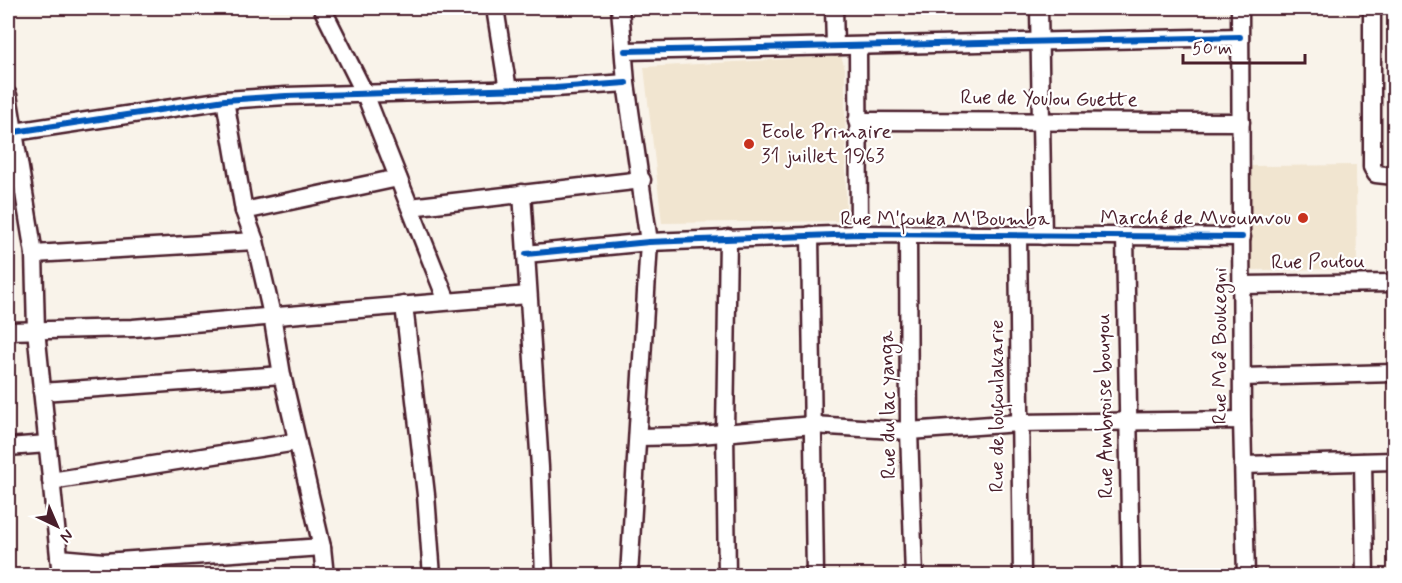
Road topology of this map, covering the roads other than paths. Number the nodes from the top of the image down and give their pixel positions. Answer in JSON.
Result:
{"nodes":[{"id":1,"x":322,"y":8,"type":"edge"},
{"id":2,"x":495,"y":8,"type":"edge"},
{"id":3,"x":620,"y":8,"type":"edge"},
{"id":4,"x":834,"y":8,"type":"edge"},
{"id":5,"x":1039,"y":8,"type":"edge"},
{"id":6,"x":1240,"y":8,"type":"edge"},
{"id":7,"x":1372,"y":8,"type":"edge"},
{"id":8,"x":1240,"y":37,"type":"junction"},
{"id":9,"x":1039,"y":43,"type":"junction"},
{"id":10,"x":835,"y":46,"type":"junction"},
{"id":11,"x":858,"y":47,"type":"junction"},
{"id":12,"x":625,"y":51,"type":"junction"},
{"id":13,"x":626,"y":83,"type":"junction"},
{"id":14,"x":508,"y":90,"type":"junction"},
{"id":15,"x":365,"y":94,"type":"junction"},
{"id":16,"x":8,"y":95,"type":"edge"},
{"id":17,"x":225,"y":100,"type":"junction"},
{"id":18,"x":857,"y":121,"type":"junction"},
{"id":19,"x":1242,"y":122,"type":"junction"},
{"id":20,"x":1040,"y":124,"type":"junction"},
{"id":21,"x":11,"y":132,"type":"edge"},
{"id":22,"x":1395,"y":176,"type":"edge"},
{"id":23,"x":399,"y":178,"type":"junction"},
{"id":24,"x":642,"y":180,"type":"junction"},
{"id":25,"x":522,"y":193,"type":"junction"},
{"id":26,"x":410,"y":207,"type":"junction"},
{"id":27,"x":244,"y":212,"type":"junction"},
{"id":28,"x":859,"y":234,"type":"junction"},
{"id":29,"x":908,"y":234,"type":"junction"},
{"id":30,"x":810,"y":235,"type":"junction"},
{"id":31,"x":1018,"y":236,"type":"junction"},
{"id":32,"x":1043,"y":236,"type":"junction"},
{"id":33,"x":1125,"y":236,"type":"junction"},
{"id":34,"x":1242,"y":237,"type":"junction"},
{"id":35,"x":728,"y":238,"type":"junction"},
{"id":36,"x":255,"y":241,"type":"junction"},
{"id":37,"x":649,"y":242,"type":"junction"},
{"id":38,"x":34,"y":254,"type":"junction"},
{"id":39,"x":526,"y":254,"type":"junction"},
{"id":40,"x":1395,"y":283,"type":"edge"},
{"id":41,"x":1242,"y":285,"type":"junction"},
{"id":42,"x":528,"y":296,"type":"junction"},
{"id":43,"x":447,"y":301,"type":"junction"},
{"id":44,"x":404,"y":305,"type":"junction"},
{"id":45,"x":272,"y":315,"type":"junction"},
{"id":46,"x":36,"y":330,"type":"junction"},
{"id":47,"x":8,"y":331,"type":"edge"},
{"id":48,"x":1395,"y":373,"type":"edge"},
{"id":49,"x":282,"y":375,"type":"junction"},
{"id":50,"x":1242,"y":378,"type":"junction"},
{"id":51,"x":42,"y":392,"type":"junction"},
{"id":52,"x":1242,"y":420,"type":"junction"},
{"id":53,"x":1018,"y":423,"type":"junction"},
{"id":54,"x":1127,"y":423,"type":"junction"},
{"id":55,"x":813,"y":425,"type":"junction"},
{"id":56,"x":909,"y":430,"type":"junction"},
{"id":57,"x":725,"y":432,"type":"junction"},
{"id":58,"x":638,"y":437,"type":"junction"},
{"id":59,"x":297,"y":442,"type":"junction"},
{"id":60,"x":47,"y":444,"type":"junction"},
{"id":61,"x":8,"y":447,"type":"edge"},
{"id":62,"x":1395,"y":461,"type":"edge"},
{"id":63,"x":1364,"y":462,"type":"junction"},
{"id":64,"x":1243,"y":465,"type":"junction"},
{"id":65,"x":51,"y":481,"type":"junction"},
{"id":66,"x":322,"y":547,"type":"junction"},
{"id":67,"x":59,"y":558,"type":"junction"},
{"id":68,"x":61,"y":576,"type":"edge"},
{"id":69,"x":325,"y":576,"type":"edge"},
{"id":70,"x":432,"y":576,"type":"edge"},
{"id":71,"x":544,"y":576,"type":"edge"},
{"id":72,"x":629,"y":576,"type":"edge"},
{"id":73,"x":727,"y":576,"type":"edge"},
{"id":74,"x":815,"y":576,"type":"edge"},
{"id":75,"x":914,"y":576,"type":"edge"},
{"id":76,"x":1022,"y":576,"type":"edge"},
{"id":77,"x":1131,"y":576,"type":"edge"},
{"id":78,"x":1246,"y":576,"type":"edge"},
{"id":79,"x":1365,"y":576,"type":"edge"}],
"edges":[{"from":1,"to":15,"type":"street"},
{"from":2,"to":14,"type":"street"},
{"from":3,"to":12,"type":"street"},
{"from":4,"to":10,"type":"street"},
{"from":5,"to":9,"type":"street"},
{"from":6,"to":8,"type":"street","name":"Rue Moê Boukegni"},
{"from":7,"to":22,"type":"street"},
{"from":8,"to":9,"type":"street"},
{"from":8,"to":19,"type":"street","name":"Rue Moê Boukegni"},
{"from":9,"to":11,"type":"street"},
{"from":9,"to":20,"type":"street"},
{"from":10,"to":11,"type":"street"},
{"from":10,"to":12,"type":"street"},
{"from":11,"to":18,"type":"street"},
{"from":12,"to":13,"type":"street"},
{"from":13,"to":14,"type":"street"},
{"from":13,"to":24,"type":"street"},
{"from":14,"to":15,"type":"street"},
{"from":15,"to":17,"type":"street"},
{"from":15,"to":23,"type":"street"},
{"from":16,"to":21,"type":"street"},
{"from":17,"to":21,"type":"street"},
{"from":17,"to":27,"type":"street"},
{"from":18,"to":20,"type":"street","name":"Rue de Youlou Guette"},
{"from":18,"to":28,"type":"street"},
{"from":19,"to":20,"type":"street","name":"Rue de Youlou Guette"},
{"from":19,"to":34,"type":"street","name":"Rue Moê Boukegni"},
{"from":20,"to":32,"type":"street"},
{"from":21,"to":38,"type":"street"},
{"from":23,"to":26,"type":"street"},
{"from":23,"to":27,"type":"street"},
{"from":24,"to":25,"type":"street"},
{"from":24,"to":37,"type":"street"},
{"from":25,"to":26,"type":"street"},
{"from":25,"to":39,"type":"street"},
{"from":26,"to":43,"type":"street"},
{"from":27,"to":36,"type":"street"},
{"from":28,"to":29,"type":"street","name":"Rue M'fouka M'Boumba"},
{"from":28,"to":30,"type":"street","name":"Rue M'fouka M'Boumba"},
{"from":29,"to":31,"type":"street","name":"Rue M'fouka M'Boumba"},
{"from":29,"to":56,"type":"street","name":"Rue du lac yanga"},
{"from":30,"to":35,"type":"street","name":"Rue M'fouka M'Boumba"},
{"from":30,"to":55,"type":"street"},
{"from":31,"to":32,"type":"street","name":"Rue M'fouka M'Boumba"},
{"from":31,"to":53,"type":"street","name":"Rue de loufoulakarie"},
{"from":32,"to":33,"type":"street","name":"Rue M'fouka M'Boumba"},
{"from":33,"to":34,"type":"street","name":"Rue M'fouka M'Boumba"},
{"from":33,"to":54,"type":"street","name":"Rue Ambroise bouyou"},
{"from":34,"to":41,"type":"street","name":"Rue Moê Boukegni"},
{"from":35,"to":37,"type":"street","name":"Rue M'fouka M'Boumba"},
{"from":35,"to":57,"type":"street"},
{"from":36,"to":38,"type":"street"},
{"from":36,"to":45,"type":"street"},
{"from":37,"to":39,"type":"street","name":"Rue M'fouka M'Boumba"},
{"from":37,"to":58,"type":"street"},
{"from":38,"to":46,"type":"street"},
{"from":39,"to":42,"type":"street"},
{"from":40,"to":41,"type":"street","name":"Rue Poutou"},
{"from":41,"to":50,"type":"street","name":"Rue Moê Boukegni"},
{"from":42,"to":43,"type":"street"},
{"from":42,"to":71,"type":"street"},
{"from":43,"to":44,"type":"street"},
{"from":44,"to":45,"type":"street"},
{"from":44,"to":70,"type":"street"},
{"from":45,"to":46,"type":"street"},
{"from":45,"to":49,"type":"street"},
{"from":46,"to":47,"type":"street"},
{"from":46,"to":51,"type":"street"},
{"from":48,"to":50,"type":"street"},
{"from":49,"to":51,"type":"street"},
{"from":49,"to":59,"type":"street"},
{"from":50,"to":52,"type":"street","name":"Rue Moê Boukegni"},
{"from":51,"to":60,"type":"street"},
{"from":52,"to":54,"type":"street"},
{"from":52,"to":64,"type":"street","name":"Rue Moê Boukegni"},
{"from":53,"to":54,"type":"street"},
{"from":53,"to":56,"type":"street"},
{"from":53,"to":76,"type":"street","name":"Rue de loufoulakarie"},
{"from":54,"to":77,"type":"street","name":"Rue Ambroise bouyou"},
{"from":55,"to":56,"type":"street"},
{"from":55,"to":57,"type":"street"},
{"from":55,"to":74,"type":"street"},
{"from":56,"to":75,"type":"street","name":"Rue du lac yanga"},
{"from":57,"to":58,"type":"street"},
{"from":57,"to":73,"type":"street"},
{"from":58,"to":72,"type":"street"},
{"from":59,"to":65,"type":"street"},
{"from":59,"to":66,"type":"street"},
{"from":60,"to":61,"type":"street"},
{"from":60,"to":65,"type":"street"},
{"from":62,"to":63,"type":"street"},
{"from":63,"to":64,"type":"street"},
{"from":63,"to":79,"type":"street"},
{"from":64,"to":78,"type":"street","name":"Rue Moê Boukegni"},
{"from":65,"to":67,"type":"street"},
{"from":66,"to":67,"type":"street"},
{"from":66,"to":69,"type":"street"},
{"from":67,"to":68,"type":"street"}]}
